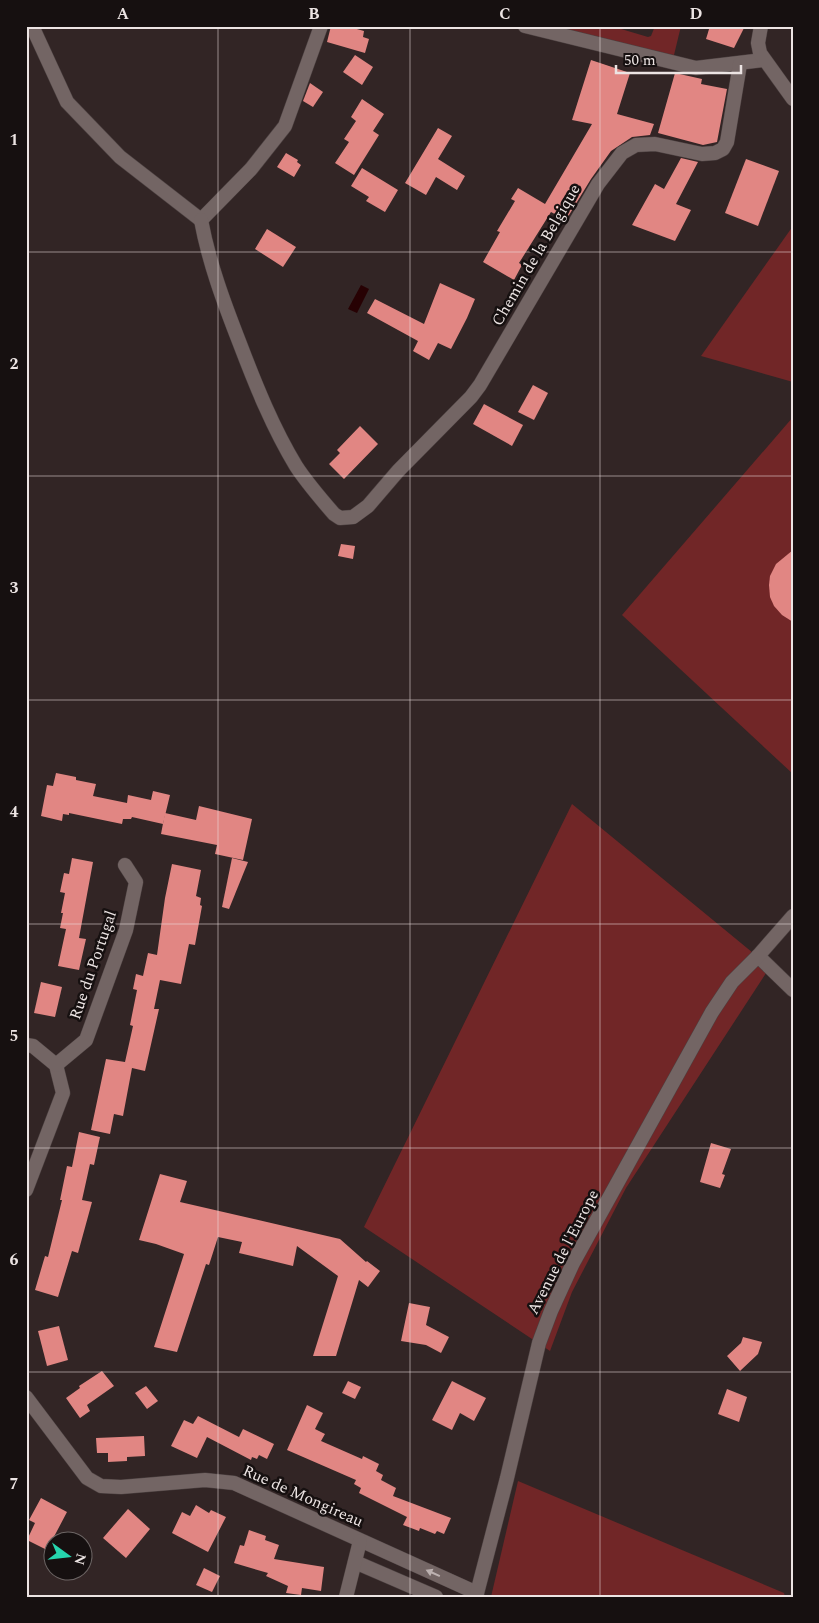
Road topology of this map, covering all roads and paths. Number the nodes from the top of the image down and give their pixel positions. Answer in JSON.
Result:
{"nodes":[{"id":1,"x":32,"y":26,"type":"edge"},
{"id":2,"x":321,"y":26,"type":"edge"},
{"id":3,"x":525,"y":26,"type":"edge"},
{"id":4,"x":761,"y":26,"type":"edge"},
{"id":5,"x":763,"y":60,"type":"junction"},
{"id":6,"x":740,"y":64,"type":"junction"},
{"id":7,"x":793,"y":99,"type":"edge"},
{"id":8,"x":201,"y":220,"type":"junction"},
{"id":9,"x":125,"y":866,"type":"dead end"},
{"id":10,"x":793,"y":916,"type":"edge"},
{"id":11,"x":758,"y":956,"type":"junction"},
{"id":12,"x":793,"y":990,"type":"edge"},
{"id":13,"x":26,"y":1045,"type":"edge"},
{"id":14,"x":56,"y":1065,"type":"junction"},
{"id":15,"x":26,"y":1190,"type":"edge"},
{"id":16,"x":26,"y":1397,"type":"edge"},
{"id":17,"x":360,"y":1541,"type":"junction"},
{"id":18,"x":355,"y":1562,"type":"junction"},
{"id":19,"x":477,"y":1595,"type":"edge"},
{"id":20,"x":346,"y":1597,"type":"edge"},
{"id":21,"x":436,"y":1597,"type":"edge"}],
"edges":[{"from":1,"to":8,"type":"street"},
{"from":2,"to":8,"type":"street"},
{"from":3,"to":6,"type":"street"},
{"from":4,"to":5,"type":"street"},
{"from":5,"to":6,"type":"street"},
{"from":5,"to":7,"type":"street"},
{"from":6,"to":8,"type":"street","name":"Chemin de la Belgique"},
{"from":9,"to":14,"type":"street","name":"Rue du Portugal"},
{"from":10,"to":11,"type":"street","name":"Avenue de l'Europe"},
{"from":11,"to":12,"type":"street"},
{"from":11,"to":19,"type":"street","name":"Avenue de l'Europe"},
{"from":13,"to":14,"type":"street"},
{"from":14,"to":15,"type":"street"},
{"from":16,"to":17,"type":"street","name":"Rue de Mongireau"},
{"from":17,"to":18,"type":"street"},
{"from":19,"to":17,"type":"street","name":"Rue de Mongireau","one_way":true},
{"from":18,"to":20,"type":"street"},
{"from":18,"to":21,"type":"street"}]}
